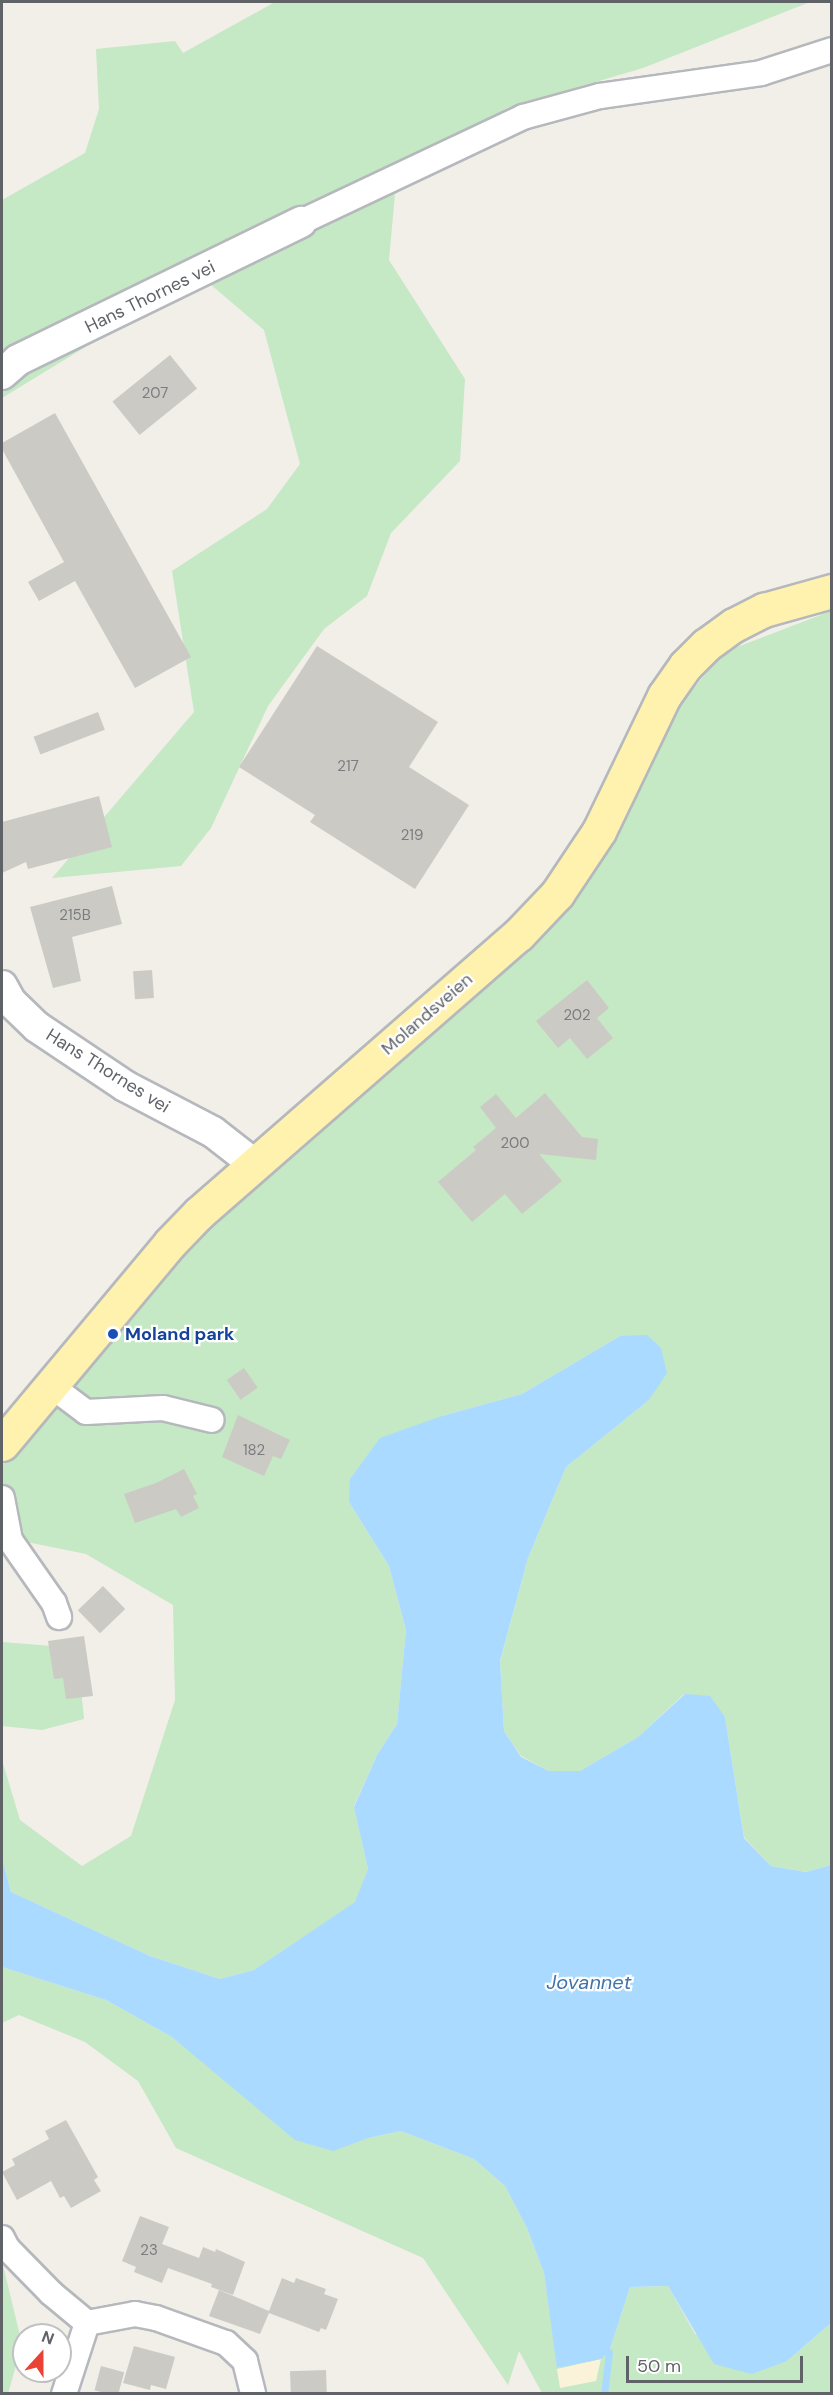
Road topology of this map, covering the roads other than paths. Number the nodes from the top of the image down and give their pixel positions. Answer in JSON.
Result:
{"nodes":[{"id":1,"x":831,"y":50,"type":"edge"},
{"id":2,"x":301,"y":222,"type":"joint"},
{"id":3,"x":2,"y":374,"type":"edge"},
{"id":4,"x":831,"y":591,"type":"edge"},
{"id":5,"x":2,"y":986,"type":"edge"},
{"id":6,"x":254,"y":1164,"type":"junction"},
{"id":7,"x":50,"y":1385,"type":"junction"},
{"id":8,"x":212,"y":1420,"type":"dead end"},
{"id":9,"x":2,"y":1444,"type":"edge"},
{"id":10,"x":2,"y":1498,"type":"edge"},
{"id":11,"x":60,"y":1617,"type":"dead end"},
{"id":12,"x":2,"y":2238,"type":"edge"},
{"id":13,"x":87,"y":2323,"type":"junction"},
{"id":14,"x":64,"y":2394,"type":"edge"},
{"id":15,"x":253,"y":2394,"type":"edge"}],
"edges":[{"from":1,"to":2,"type":"street"},
{"from":2,"to":3,"type":"street","name":"Hans Thornes vei"},
{"from":4,"to":6,"type":"main road","name":"Molandsveien"},
{"from":5,"to":6,"type":"street","name":"Hans Thornes vei"},
{"from":6,"to":7,"type":"main road","name":"Molandsveien"},
{"from":7,"to":8,"type":"street"},
{"from":7,"to":9,"type":"main road","name":"Molandsveien"},
{"from":10,"to":11,"type":"street"},
{"from":12,"to":13,"type":"street"},
{"from":13,"to":14,"type":"street"},
{"from":13,"to":15,"type":"street"}]}
